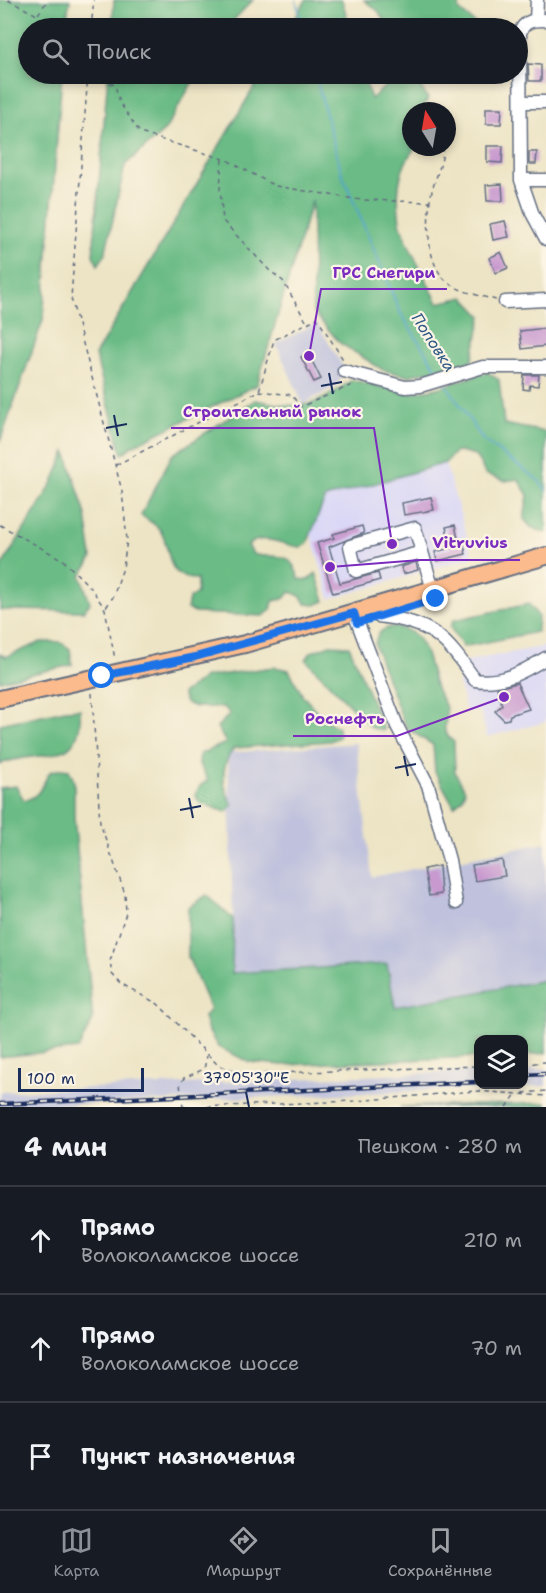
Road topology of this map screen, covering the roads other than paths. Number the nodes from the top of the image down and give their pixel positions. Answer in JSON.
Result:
{"nodes":[{"id":1,"x":537,"y":0,"type":"edge"},
{"id":2,"x":541,"y":20,"type":"edge"},
{"id":3,"x":520,"y":84,"type":"edge"},
{"id":4,"x":520,"y":102,"type":"junction"},
{"id":5,"x":546,"y":102,"type":"edge"},
{"id":6,"x":521,"y":180,"type":"junction"},
{"id":7,"x":546,"y":180,"type":"edge"},
{"id":8,"x":546,"y":239,"type":"edge"},
{"id":9,"x":546,"y":300,"type":"edge"},
{"id":10,"x":504,"y":302,"type":"road end"},
{"id":11,"x":546,"y":367,"type":"edge"},
{"id":12,"x":349,"y":376,"type":"road end"},
{"id":13,"x":422,"y":552,"type":"junction"},
{"id":14,"x":546,"y":556,"type":"edge"},
{"id":15,"x":546,"y":566,"type":"edge"},
{"id":16,"x":433,"y":590,"type":"junction"},
{"id":17,"x":378,"y":616,"type":"junction"},
{"id":18,"x":356,"y":618,"type":"junction"},
{"id":19,"x":546,"y":658,"type":"edge"},
{"id":20,"x":0,"y":699,"type":"edge"},
{"id":21,"x":0,"y":709,"type":"edge"},
{"id":22,"x":456,"y":903,"type":"dead end"}],
"edges":[{"from":1,"to":2,"type":"street"},
{"from":3,"to":4,"type":"street"},
{"from":4,"to":5,"type":"street"},
{"from":4,"to":6,"type":"street"},
{"from":6,"to":7,"type":"street"},
{"from":6,"to":8,"type":"street"},
{"from":9,"to":10,"type":"street"},
{"from":11,"to":12,"type":"street"},
{"from":13,"to":13,"type":"street"},
{"from":13,"to":16,"type":"street"},
{"from":14,"to":16,"type":"main road"},
{"from":15,"to":17,"type":"main road"},
{"from":16,"to":18,"type":"main road"},
{"from":17,"to":18,"type":"main road"},
{"from":17,"to":19,"type":"street"},
{"from":18,"to":20,"type":"main road"},
{"from":18,"to":21,"type":"main road"},
{"from":18,"to":22,"type":"street"}]}
